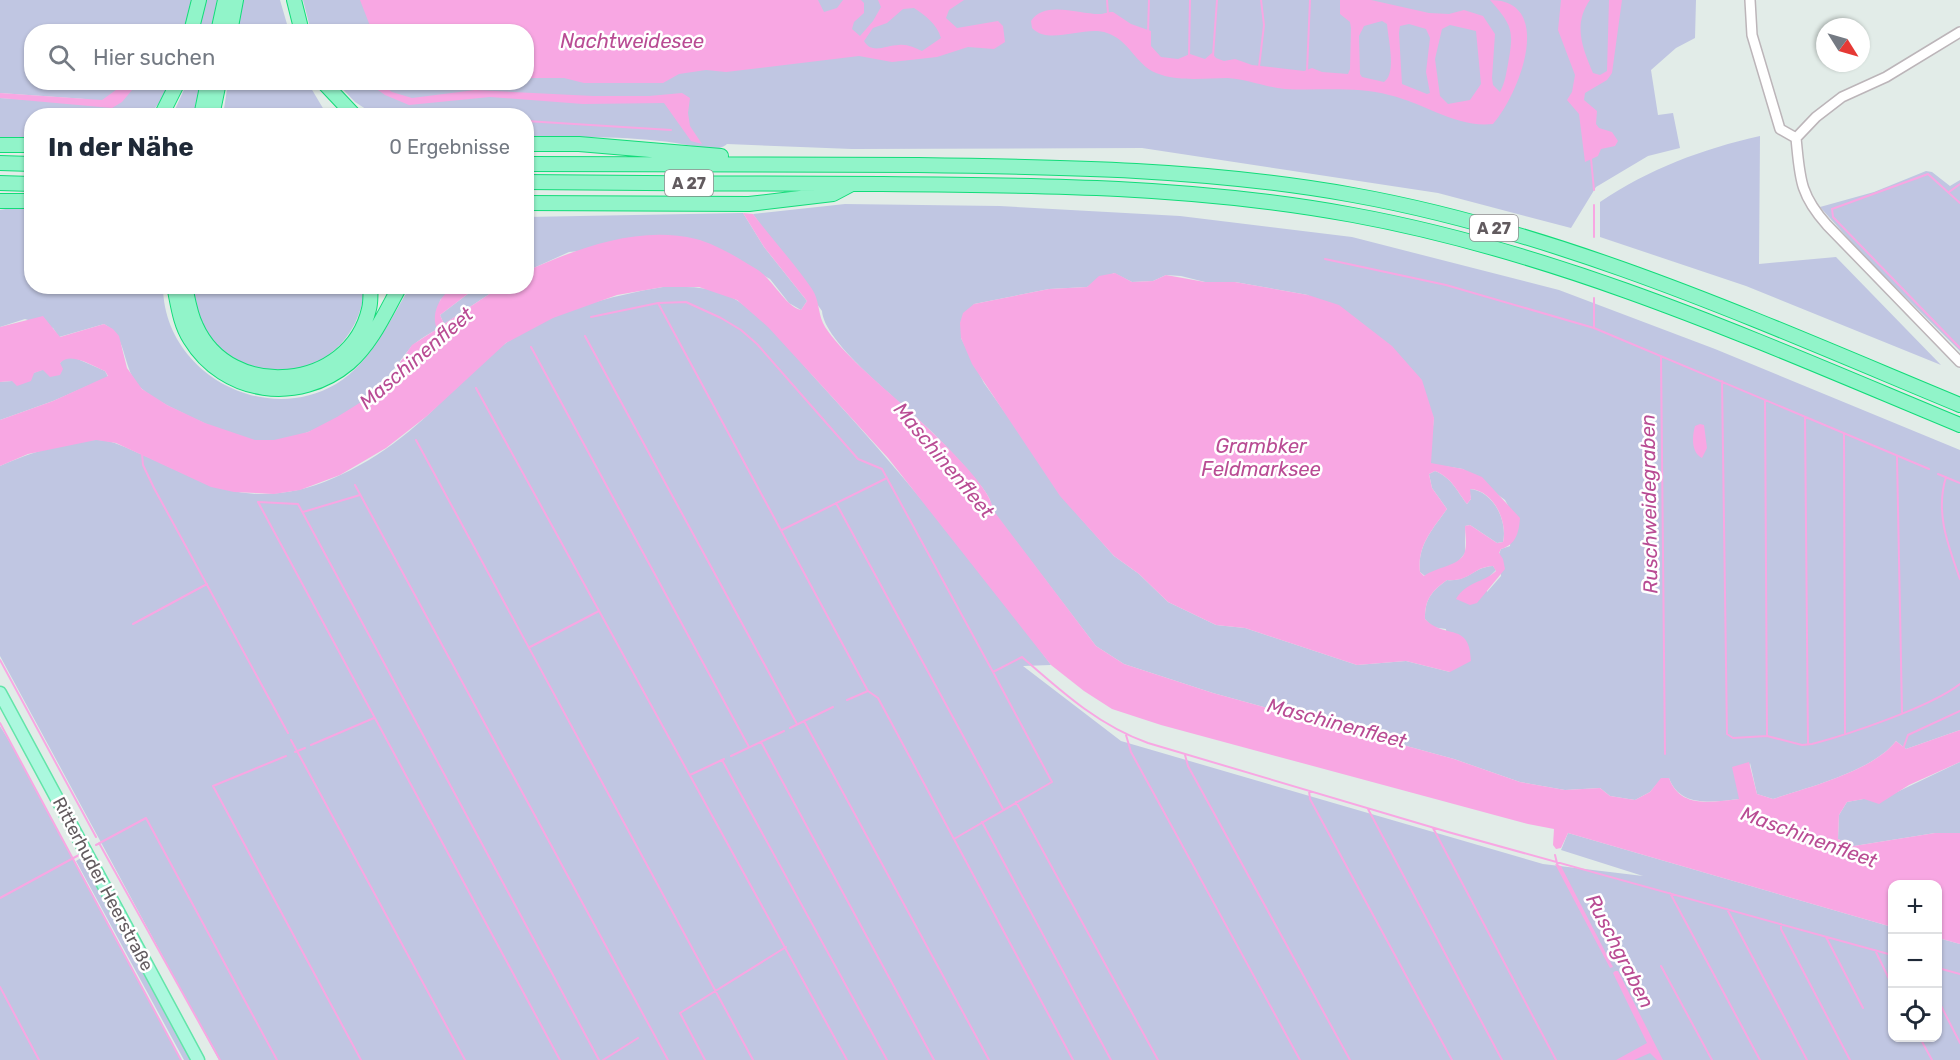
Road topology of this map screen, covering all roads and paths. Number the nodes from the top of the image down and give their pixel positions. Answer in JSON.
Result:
{"nodes":[{"id":1,"x":200,"y":0,"type":"edge"},
{"id":2,"x":225,"y":0,"type":"edge"},
{"id":3,"x":236,"y":0,"type":"edge"},
{"id":4,"x":294,"y":0,"type":"edge"},
{"id":5,"x":1750,"y":0,"type":"edge"},
{"id":6,"x":193,"y":24,"type":"edge"},
{"id":7,"x":220,"y":24,"type":"edge"},
{"id":8,"x":232,"y":24,"type":"edge"},
{"id":9,"x":300,"y":24,"type":"edge"},
{"id":10,"x":1960,"y":32,"type":"edge"},
{"id":11,"x":174,"y":90,"type":"edge"},
{"id":12,"x":206,"y":90,"type":"edge"},
{"id":13,"x":217,"y":90,"type":"edge"},
{"id":14,"x":331,"y":90,"type":"edge"},
{"id":15,"x":165,"y":108,"type":"edge"},
{"id":16,"x":203,"y":108,"type":"edge"},
{"id":17,"x":214,"y":108,"type":"edge"},
{"id":18,"x":347,"y":108,"type":"edge"},
{"id":19,"x":1796,"y":138,"type":"junction"},
{"id":20,"x":534,"y":144,"type":"edge"},
{"id":21,"x":0,"y":145,"type":"edge"},
{"id":22,"x":24,"y":145,"type":"edge"},
{"id":23,"x":0,"y":163,"type":"edge"},
{"id":24,"x":24,"y":164,"type":"edge"},
{"id":25,"x":534,"y":164,"type":"edge"},
{"id":26,"x":780,"y":164,"type":"junction"},
{"id":27,"x":534,"y":182,"type":"edge"},
{"id":28,"x":0,"y":183,"type":"edge"},
{"id":29,"x":24,"y":184,"type":"edge"},
{"id":30,"x":852,"y":184,"type":"junction"},
{"id":31,"x":0,"y":201,"type":"edge"},
{"id":32,"x":24,"y":201,"type":"edge"},
{"id":33,"x":24,"y":201,"type":"edge"},
{"id":34,"x":534,"y":203,"type":"edge"},
{"id":35,"x":564,"y":203,"type":"junction"},
{"id":36,"x":0,"y":206,"type":"edge"},
{"id":37,"x":534,"y":208,"type":"edge"},
{"id":38,"x":176,"y":294,"type":"edge"},
{"id":39,"x":187,"y":294,"type":"edge"},
{"id":40,"x":370,"y":294,"type":"edge"},
{"id":41,"x":396,"y":294,"type":"edge"},
{"id":42,"x":1960,"y":362,"type":"edge"},
{"id":43,"x":1960,"y":405,"type":"edge"},
{"id":44,"x":1960,"y":425,"type":"edge"},
{"id":45,"x":0,"y":693,"type":"edge"},
{"id":46,"x":0,"y":697,"type":"edge"},
{"id":47,"x":8,"y":709,"type":"junction"},
{"id":48,"x":198,"y":1060,"type":"edge"}],
"edges":[{"from":1,"to":6,"type":"highway"},
{"from":2,"to":7,"type":"highway"},
{"from":3,"to":8,"type":"highway"},
{"from":4,"to":9,"type":"highway"},
{"from":5,"to":19,"type":"street"},
{"from":10,"to":19,"type":"street"},
{"from":11,"to":15,"type":"highway"},
{"from":12,"to":16,"type":"highway"},
{"from":13,"to":17,"type":"highway"},
{"from":14,"to":18,"type":"highway"},
{"from":19,"to":42,"type":"street"},
{"from":20,"to":26,"type":"highway"},
{"from":21,"to":22,"type":"highway"},
{"from":23,"to":24,"type":"highway"},
{"from":25,"to":26,"type":"highway","number":"A 27"},
{"from":26,"to":43,"type":"highway","number":"A 27"},
{"from":27,"to":30,"type":"highway","number":"A 27"},
{"from":28,"to":29,"type":"highway"},
{"from":30,"to":35,"type":"highway"},
{"from":30,"to":44,"type":"highway","number":"A 27"},
{"from":31,"to":32,"type":"highway"},
{"from":33,"to":36,"type":"highway"},
{"from":34,"to":35,"type":"highway"},
{"from":35,"to":37,"type":"highway"},
{"from":38,"to":41,"type":"highway"},
{"from":39,"to":40,"type":"highway"},
{"from":45,"to":47,"type":"main road","name":"Ritterhuder Heerstraße"},
{"from":46,"to":47,"type":"main road","name":"Ritterhuder Heerstraße"},
{"from":47,"to":48,"type":"main road","name":"Ritterhuder Heerstraße"}]}
